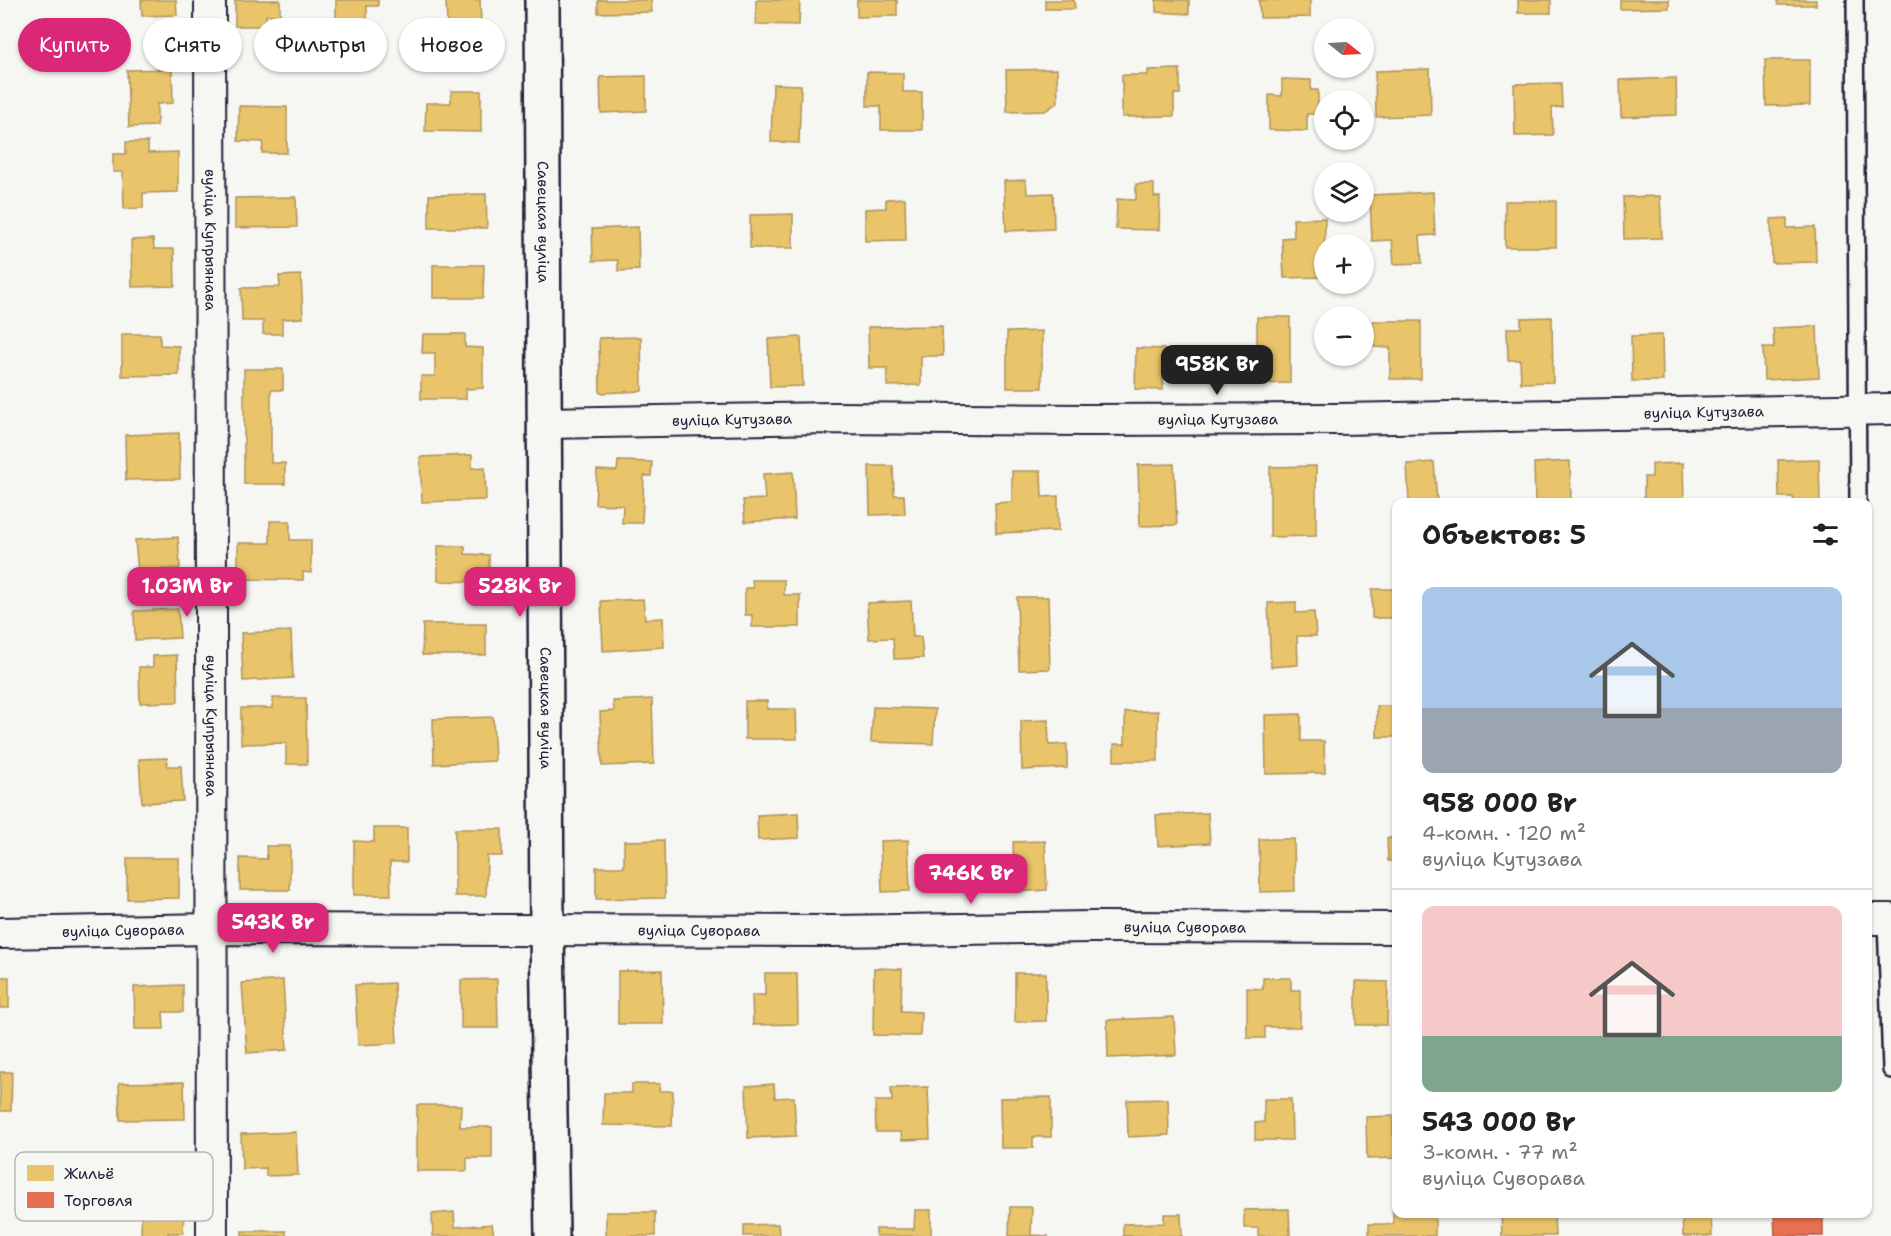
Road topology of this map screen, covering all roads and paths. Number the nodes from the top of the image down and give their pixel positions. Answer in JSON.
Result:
{"nodes":[{"id":1,"x":210,"y":0,"type":"edge"},
{"id":2,"x":542,"y":0,"type":"edge"},
{"id":3,"x":1855,"y":0,"type":"edge"},
{"id":4,"x":1857,"y":409,"type":"junction"},
{"id":5,"x":1891,"y":409,"type":"edge"},
{"id":6,"x":544,"y":423,"type":"junction"},
{"id":7,"x":1858,"y":498,"type":"edge"},
{"id":8,"x":1882,"y":919,"type":"edge"},
{"id":9,"x":1392,"y":928,"type":"edge"},
{"id":10,"x":211,"y":929,"type":"junction"},
{"id":11,"x":547,"y":931,"type":"junction"},
{"id":12,"x":0,"y":933,"type":"edge"},
{"id":13,"x":1891,"y":1070,"type":"edge"},
{"id":14,"x":212,"y":1152,"type":"edge"},
{"id":15,"x":212,"y":1221,"type":"edge"},
{"id":16,"x":212,"y":1236,"type":"edge"},
{"id":17,"x":552,"y":1236,"type":"edge"}],
"edges":[{"from":1,"to":10,"type":"street","name":"вуліца Купрыянава"},
{"from":2,"to":6,"type":"street","name":"Савецкая вуліца"},
{"from":3,"to":4,"type":"lane"},
{"from":4,"to":5,"type":"street","name":"вуліца Кутузава"},
{"from":4,"to":6,"type":"street","name":"вуліца Кутузава"},
{"from":4,"to":7,"type":"lane"},
{"from":6,"to":11,"type":"street","name":"Савецкая вуліца"},
{"from":8,"to":13,"type":"lane"},
{"from":9,"to":11,"type":"street","name":"вуліца Суворава"},
{"from":10,"to":11,"type":"street","name":"вуліца Суворава"},
{"from":10,"to":12,"type":"street","name":"вуліца Суворава"},
{"from":10,"to":14,"type":"street","name":"вуліца Купрыянава"},
{"from":11,"to":17,"type":"street","name":"Савецкая вуліца"},
{"from":15,"to":16,"type":"street","name":"вуліца Купрыянава"}]}
